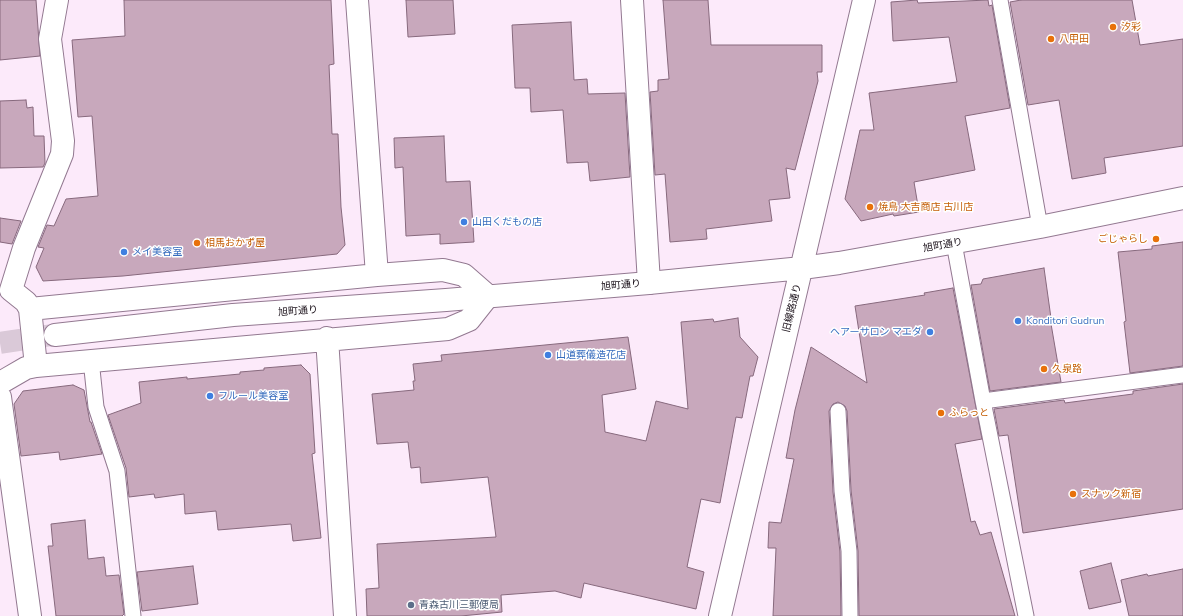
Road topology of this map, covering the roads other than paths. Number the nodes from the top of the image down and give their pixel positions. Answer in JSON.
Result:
{"nodes":[{"id":1,"x":56,"y":0,"type":"edge"},
{"id":2,"x":357,"y":0,"type":"edge"},
{"id":3,"x":632,"y":0,"type":"edge"},
{"id":4,"x":864,"y":0,"type":"edge"},
{"id":5,"x":1000,"y":0,"type":"edge"},
{"id":6,"x":1183,"y":198,"type":"edge"},
{"id":7,"x":1040,"y":227,"type":"junction"},
{"id":8,"x":954,"y":243,"type":"junction"},
{"id":9,"x":802,"y":268,"type":"junction"},
{"id":10,"x":377,"y":275,"type":"junction"},
{"id":11,"x":649,"y":283,"type":"junction"},
{"id":12,"x":5,"y":292,"type":"edge"},
{"id":13,"x":488,"y":296,"type":"junction"},
{"id":14,"x":30,"y":309,"type":"junction"},
{"id":15,"x":55,"y":334,"type":"tunnel mouth"},
{"id":16,"x":326,"y":338,"type":"junction"},
{"id":17,"x":91,"y":360,"type":"junction"},
{"id":18,"x":36,"y":366,"type":"junction"},
{"id":19,"x":1183,"y":375,"type":"edge"},
{"id":20,"x":0,"y":383,"type":"edge"},
{"id":21,"x":0,"y":397,"type":"edge"},
{"id":22,"x":983,"y":401,"type":"junction"},
{"id":23,"x":838,"y":411,"type":"dead end"},
{"id":24,"x":30,"y":616,"type":"edge"},
{"id":25,"x":133,"y":616,"type":"edge"},
{"id":26,"x":345,"y":616,"type":"edge"},
{"id":27,"x":720,"y":616,"type":"edge"},
{"id":28,"x":850,"y":616,"type":"edge"},
{"id":29,"x":1026,"y":616,"type":"edge"}],
"edges":[{"from":1,"to":12,"type":"street"},
{"from":2,"to":10,"type":"street"},
{"from":3,"to":11,"type":"street"},
{"from":4,"to":9,"type":"street","name":"旧線路通り"},
{"from":5,"to":7,"type":"lane"},
{"from":6,"to":7,"type":"street","name":"旭町通り"},
{"from":7,"to":8,"type":"street","name":"旭町通り"},
{"from":8,"to":9,"type":"street","name":"旭町通り"},
{"from":8,"to":22,"type":"lane"},
{"from":9,"to":11,"type":"street","name":"旭町通り"},
{"from":9,"to":27,"type":"street","name":"旧線路通り"},
{"from":10,"to":13,"type":"street"},
{"from":10,"to":14,"type":"street"},
{"from":11,"to":13,"type":"street","name":"旭町通り"},
{"from":12,"to":14,"type":"street"},
{"from":13,"to":15,"type":"street","name":"旭町通り"},
{"from":13,"to":16,"type":"street"},
{"from":14,"to":18,"type":"street"},
{"from":16,"to":17,"type":"street"},
{"from":16,"to":26,"type":"street"},
{"from":17,"to":18,"type":"street"},
{"from":17,"to":25,"type":"lane"},
{"from":18,"to":20,"type":"street"},
{"from":19,"to":22,"type":"lane"},
{"from":21,"to":24,"type":"street"},
{"from":22,"to":29,"type":"lane"},
{"from":23,"to":28,"type":"lane"}]}
